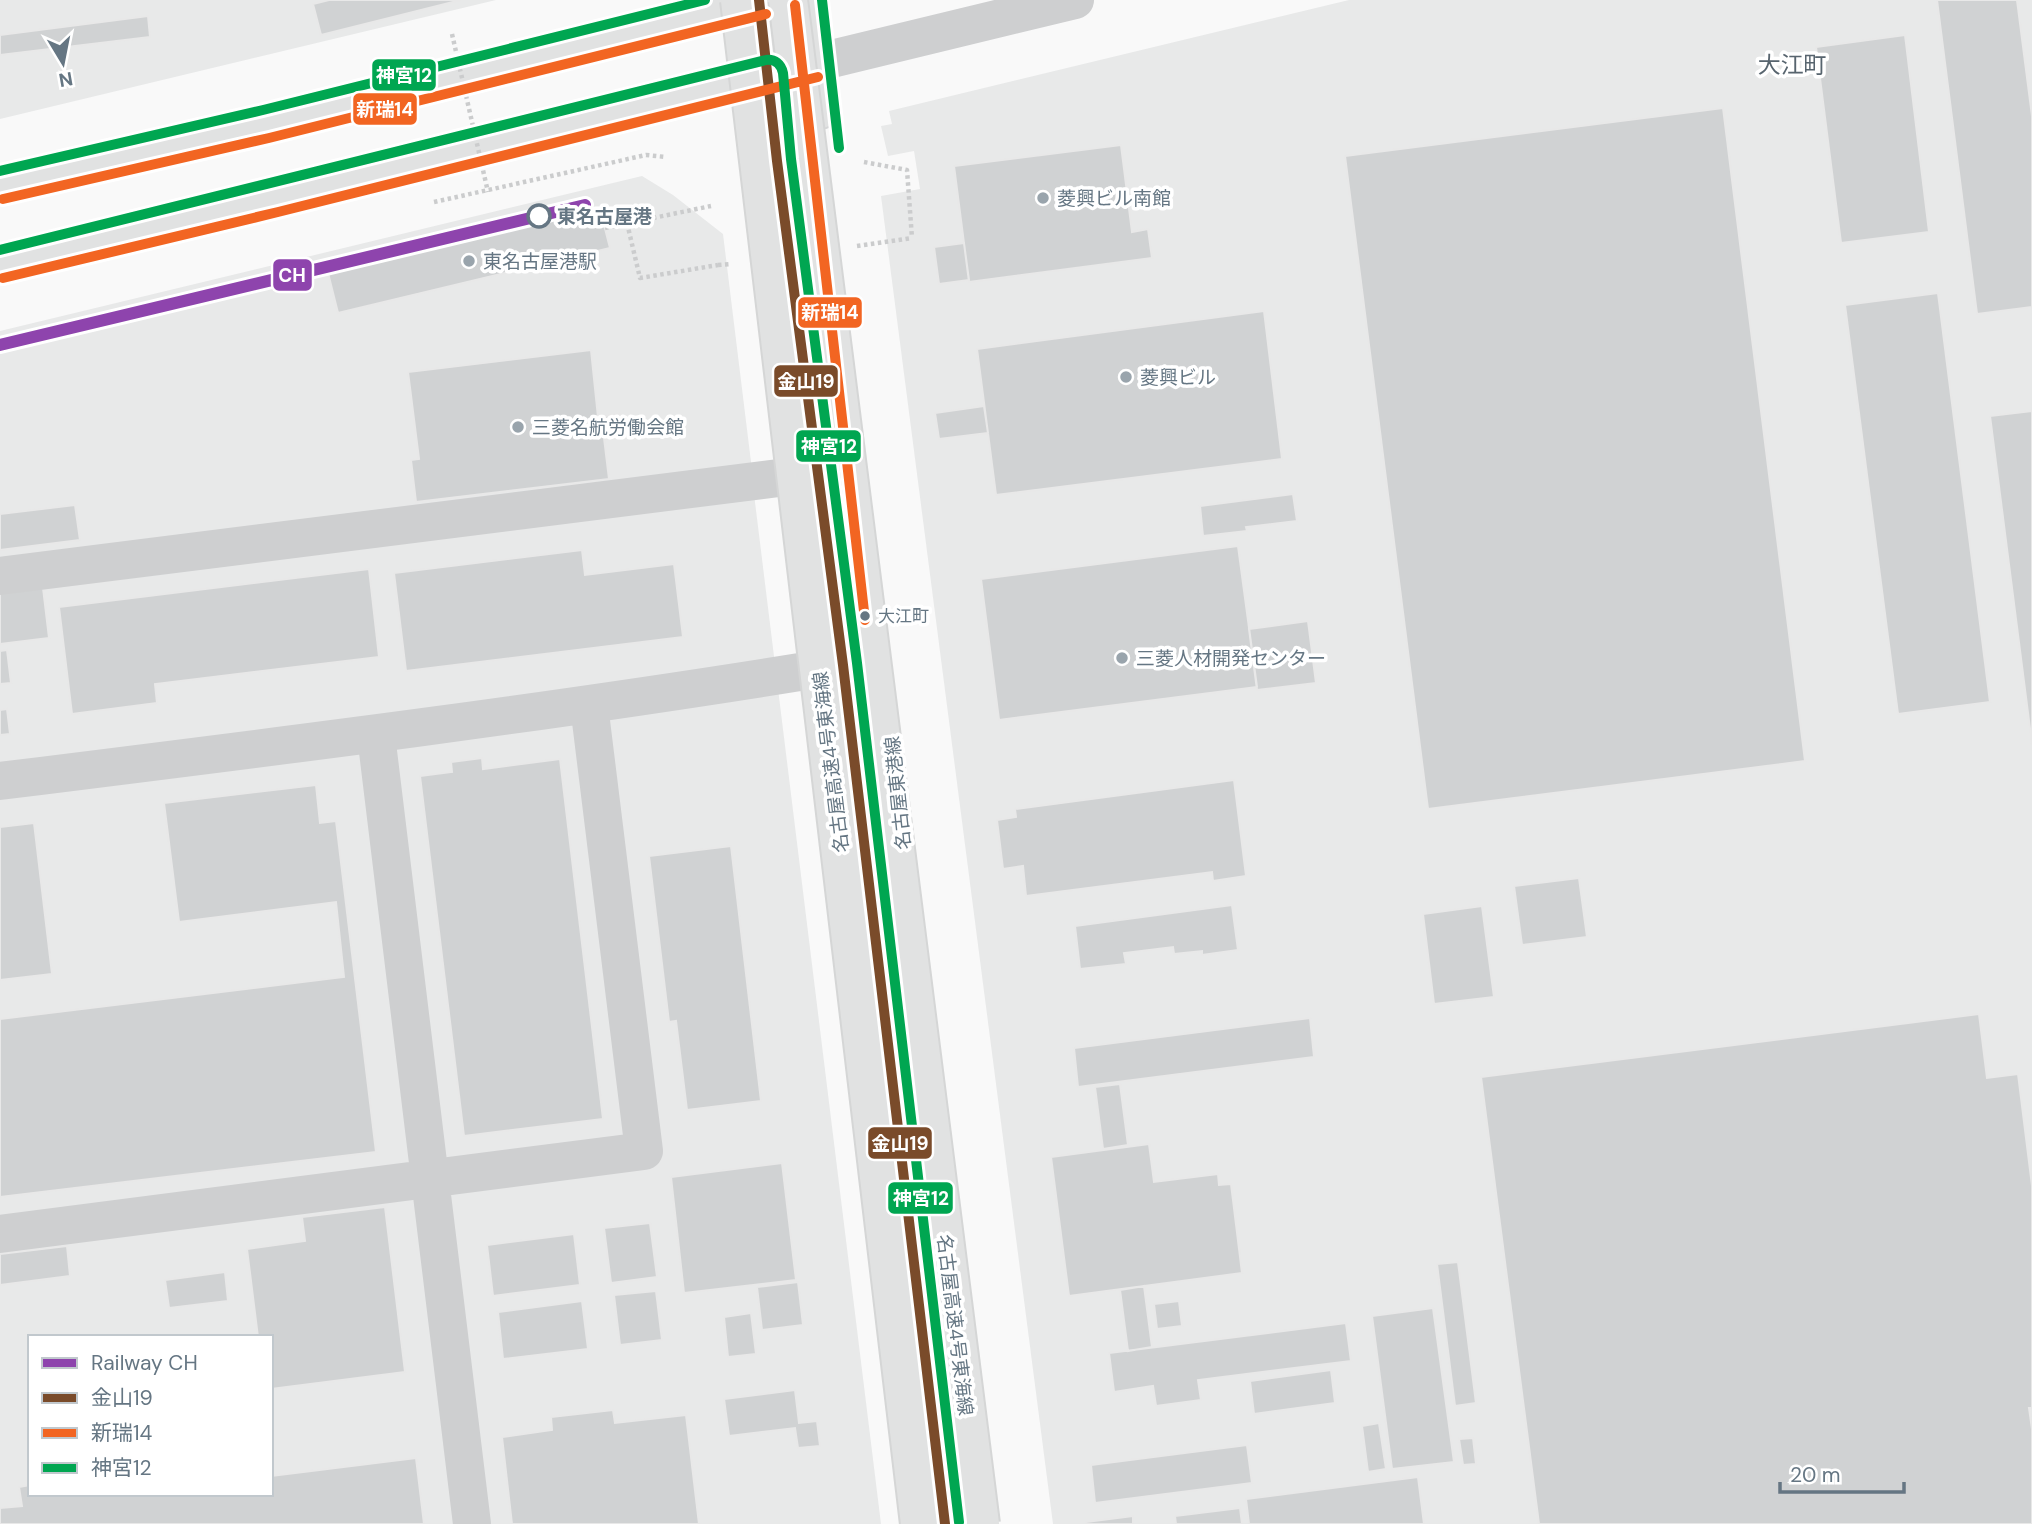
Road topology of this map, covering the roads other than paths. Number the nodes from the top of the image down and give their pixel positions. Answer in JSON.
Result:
{"nodes":[{"id":1,"x":740,"y":0,"type":"edge"},
{"id":2,"x":761,"y":0,"type":"edge"},
{"id":3,"x":788,"y":0,"type":"edge"},
{"id":4,"x":808,"y":0,"type":"edge"},
{"id":5,"x":1075,"y":0,"type":"edge"},
{"id":6,"x":815,"y":62,"type":"junction"},
{"id":7,"x":769,"y":74,"type":"junction"},
{"id":8,"x":0,"y":185,"type":"edge"},
{"id":9,"x":0,"y":264,"type":"edge"},
{"id":10,"x":818,"y":473,"type":"junction"},
{"id":11,"x":0,"y":576,"type":"edge"},
{"id":12,"x":843,"y":665,"type":"junction"},
{"id":13,"x":589,"y":705,"type":"junction"},
{"id":14,"x":376,"y":735,"type":"junction"},
{"id":15,"x":0,"y":781,"type":"edge"},
{"id":16,"x":430,"y":1179,"type":"junction"},
{"id":17,"x":0,"y":1234,"type":"edge"},
{"id":18,"x":472,"y":1524,"type":"edge"},
{"id":19,"x":920,"y":1524,"type":"edge"},
{"id":20,"x":944,"y":1524,"type":"edge"},
{"id":21,"x":980,"y":1524,"type":"edge"}],
"edges":[{"from":1,"to":19,"type":"main road","name":"名古屋高速4号東海線","bridge":true},
{"from":2,"to":7,"type":"main road","name":"名古屋東港線"},
{"from":2,"to":8,"type":"main road"},
{"from":3,"to":21,"type":"main road","name":"名古屋高速4号東海線","bridge":true},
{"from":4,"to":6,"type":"main road","name":"名古屋東港線"},
{"from":5,"to":6,"type":"street"},
{"from":6,"to":7,"type":"main road"},
{"from":6,"to":21,"type":"main road","name":"名古屋東港線"},
{"from":7,"to":9,"type":"main road"},
{"from":7,"to":10,"type":"main road","name":"名古屋東港線"},
{"from":10,"to":11,"type":"street"},
{"from":10,"to":12,"type":"main road","name":"名古屋東港線"},
{"from":12,"to":13,"type":"street"},
{"from":12,"to":20,"type":"main road","name":"名古屋東港線"},
{"from":13,"to":14,"type":"street"},
{"from":13,"to":16,"type":"street"},
{"from":14,"to":15,"type":"street"},
{"from":14,"to":16,"type":"street"},
{"from":16,"to":17,"type":"street"},
{"from":16,"to":18,"type":"street"}]}
